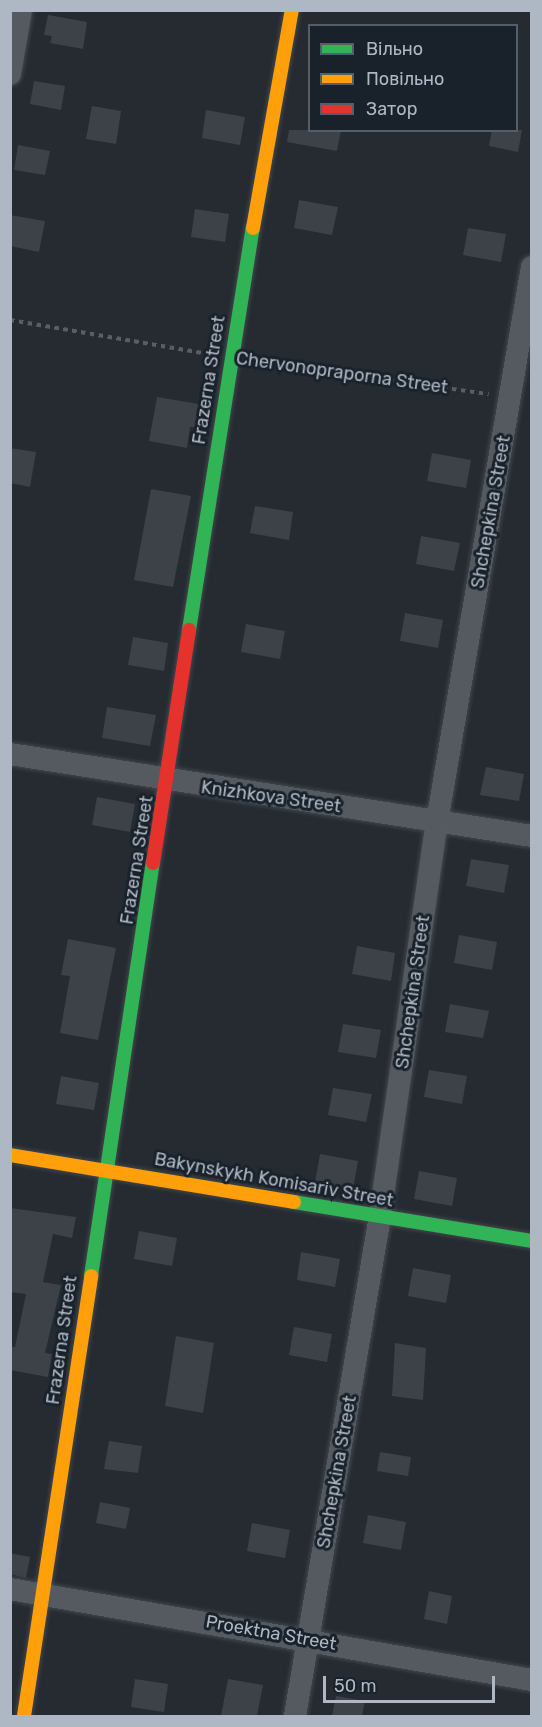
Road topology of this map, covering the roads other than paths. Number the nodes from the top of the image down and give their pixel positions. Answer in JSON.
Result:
{"nodes":[{"id":1,"x":21,"y":10,"type":"edge"},
{"id":2,"x":292,"y":10,"type":"edge"},
{"id":3,"x":10,"y":75,"type":"edge"},
{"id":4,"x":531,"y":267,"type":"edge"},
{"id":5,"x":521,"y":398,"type":"edge"},
{"id":6,"x":10,"y":754,"type":"edge"},
{"id":7,"x":167,"y":782,"type":"junction"},
{"id":8,"x":437,"y":822,"type":"junction"},
{"id":9,"x":531,"y":836,"type":"edge"},
{"id":10,"x":10,"y":1155,"type":"edge"},
{"id":11,"x":105,"y":1170,"type":"junction"},
{"id":12,"x":380,"y":1216,"type":"junction"},
{"id":13,"x":531,"y":1241,"type":"edge"},
{"id":14,"x":10,"y":1589,"type":"edge"},
{"id":15,"x":42,"y":1594,"type":"junction"},
{"id":16,"x":309,"y":1639,"type":"junction"},
{"id":17,"x":531,"y":1680,"type":"edge"},
{"id":18,"x":24,"y":1716,"type":"edge"},
{"id":19,"x":295,"y":1716,"type":"edge"}],
"edges":[{"from":1,"to":3,"type":"street"},
{"from":2,"to":7,"type":"street","name":"Frazerna Street"},
{"from":4,"to":5,"type":"street","name":"Shchepkina Street"},
{"from":5,"to":8,"type":"street","name":"Shchepkina Street"},
{"from":6,"to":7,"type":"street","name":"Knizhkova Street"},
{"from":7,"to":8,"type":"street","name":"Knizhkova Street"},
{"from":7,"to":11,"type":"street","name":"Frazerna Street"},
{"from":8,"to":9,"type":"street","name":"Knizhkova Street"},
{"from":8,"to":12,"type":"street","name":"Shchepkina Street"},
{"from":10,"to":11,"type":"street","name":"Bakynskykh Komisariv Street"},
{"from":11,"to":12,"type":"street","name":"Bakynskykh Komisariv Street"},
{"from":11,"to":15,"type":"street","name":"Frazerna Street"},
{"from":12,"to":13,"type":"street","name":"Bakynskykh Komisariv Street"},
{"from":12,"to":16,"type":"street","name":"Shchepkina Street"},
{"from":14,"to":15,"type":"street","name":"Proektna Street"},
{"from":15,"to":16,"type":"street","name":"Proektna Street"},
{"from":15,"to":18,"type":"street","name":"Frazerna Street"},
{"from":16,"to":17,"type":"street","name":"Proektna Street"},
{"from":16,"to":19,"type":"street","name":"Shchepkina Street"}]}
